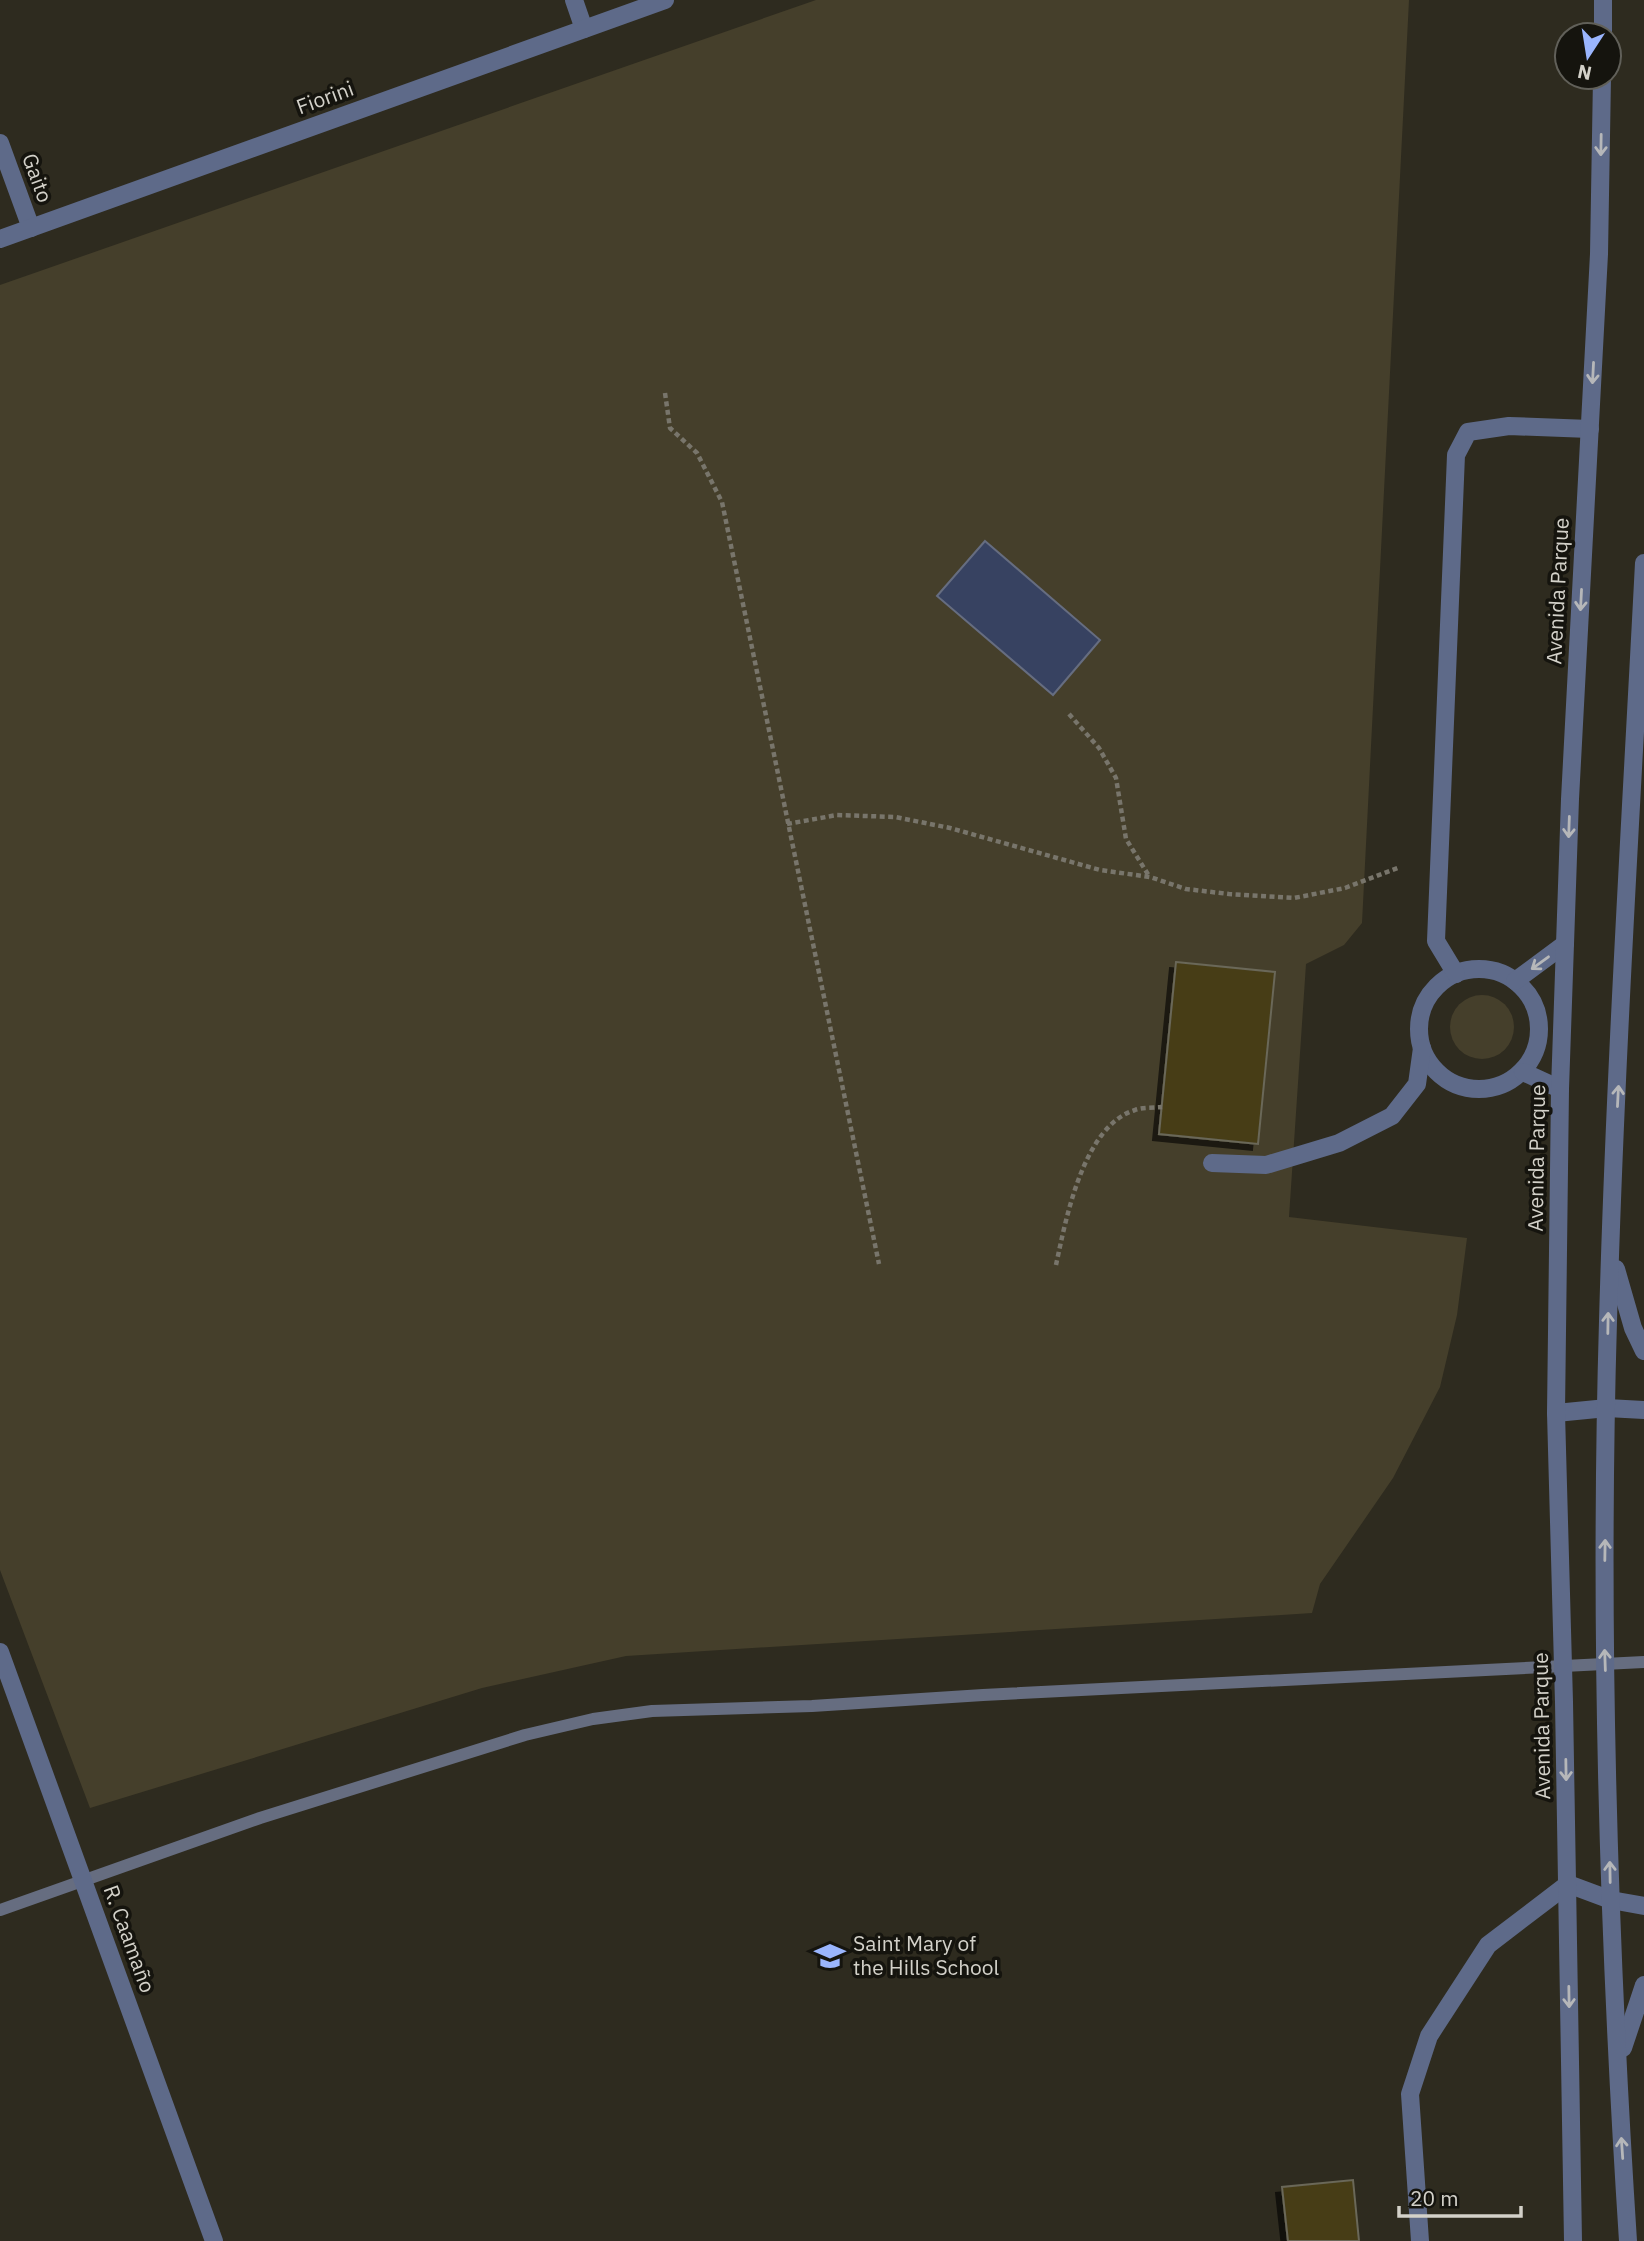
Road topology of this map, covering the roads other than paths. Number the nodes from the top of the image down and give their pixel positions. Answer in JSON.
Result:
{"nodes":[{"id":1,"x":574,"y":0,"type":"edge"},
{"id":2,"x":665,"y":0,"type":"edge"},
{"id":3,"x":1603,"y":0,"type":"edge"},
{"id":4,"x":1603,"y":21,"type":"edge"},
{"id":5,"x":584,"y":29,"type":"junction"},
{"id":6,"x":1602,"y":91,"type":"edge"},
{"id":7,"x":0,"y":144,"type":"edge"},
{"id":8,"x":31,"y":228,"type":"junction"},
{"id":9,"x":0,"y":239,"type":"edge"},
{"id":10,"x":1590,"y":429,"type":"junction"},
{"id":11,"x":1644,"y":562,"type":"edge"},
{"id":12,"x":1565,"y":944,"type":"junction"},
{"id":13,"x":1456,"y":974,"type":"junction"},
{"id":14,"x":1515,"y":981,"type":"junction"},
{"id":15,"x":1422,"y":1048,"type":"junction"},
{"id":16,"x":1523,"y":1072,"type":"junction"},
{"id":17,"x":1560,"y":1089,"type":"junction"},
{"id":18,"x":1212,"y":1163,"type":"dead end"},
{"id":19,"x":1611,"y":1232,"type":"junction"},
{"id":20,"x":1644,"y":1352,"type":"edge"},
{"id":21,"x":1607,"y":1408,"type":"junction"},
{"id":22,"x":1644,"y":1410,"type":"edge"},
{"id":23,"x":1556,"y":1413,"type":"junction"},
{"id":24,"x":0,"y":1652,"type":"edge"},
{"id":25,"x":1567,"y":1884,"type":"junction"},
{"id":26,"x":1611,"y":1900,"type":"junction"},
{"id":27,"x":1644,"y":1906,"type":"edge"},
{"id":28,"x":1644,"y":1985,"type":"edge"},
{"id":29,"x":1619,"y":2065,"type":"junction"},
{"id":30,"x":214,"y":2241,"type":"edge"},
{"id":31,"x":1420,"y":2241,"type":"edge"},
{"id":32,"x":1573,"y":2241,"type":"edge"},
{"id":33,"x":1628,"y":2241,"type":"edge"}],
"edges":[{"from":1,"to":5,"type":"street"},
{"from":2,"to":5,"type":"street","name":"Fiorini"},
{"from":3,"to":4,"type":"street"},
{"from":5,"to":8,"type":"street","name":"Fiorini"},
{"from":6,"to":10,"type":"street","name":"Avenida Parque","one_way":true},
{"from":7,"to":8,"type":"street","name":"Gaito"},
{"from":8,"to":9,"type":"street","name":"Fiorini"},
{"from":10,"to":12,"type":"street","name":"Avenida Parque","one_way":true},
{"from":10,"to":13,"type":"street"},
{"from":19,"to":11,"type":"street","one_way":true},
{"from":12,"to":14,"type":"street","one_way":true},
{"from":12,"to":17,"type":"street","name":"Avenida Parque"},
{"from":13,"to":14,"type":"street"},
{"from":13,"to":15,"type":"street"},
{"from":14,"to":16,"type":"street"},
{"from":15,"to":16,"type":"street"},
{"from":15,"to":18,"type":"street"},
{"from":16,"to":17,"type":"street"},
{"from":17,"to":23,"type":"street","name":"Avenida Parque"},
{"from":19,"to":20,"type":"street"},
{"from":21,"to":19,"type":"street","one_way":true},
{"from":21,"to":22,"type":"street"},
{"from":21,"to":23,"type":"street"},
{"from":26,"to":21,"type":"street","one_way":true},
{"from":23,"to":25,"type":"street","name":"Avenida Parque","one_way":true},
{"from":24,"to":30,"type":"street","name":"R. Caamaño"},
{"from":25,"to":26,"type":"street"},
{"from":25,"to":31,"type":"street"},
{"from":25,"to":32,"type":"street","name":"Avenida Parque","one_way":true},
{"from":26,"to":27,"type":"street"},
{"from":26,"to":29,"type":"street"},
{"from":28,"to":29,"type":"street"},
{"from":33,"to":29,"type":"street","one_way":true}]}
